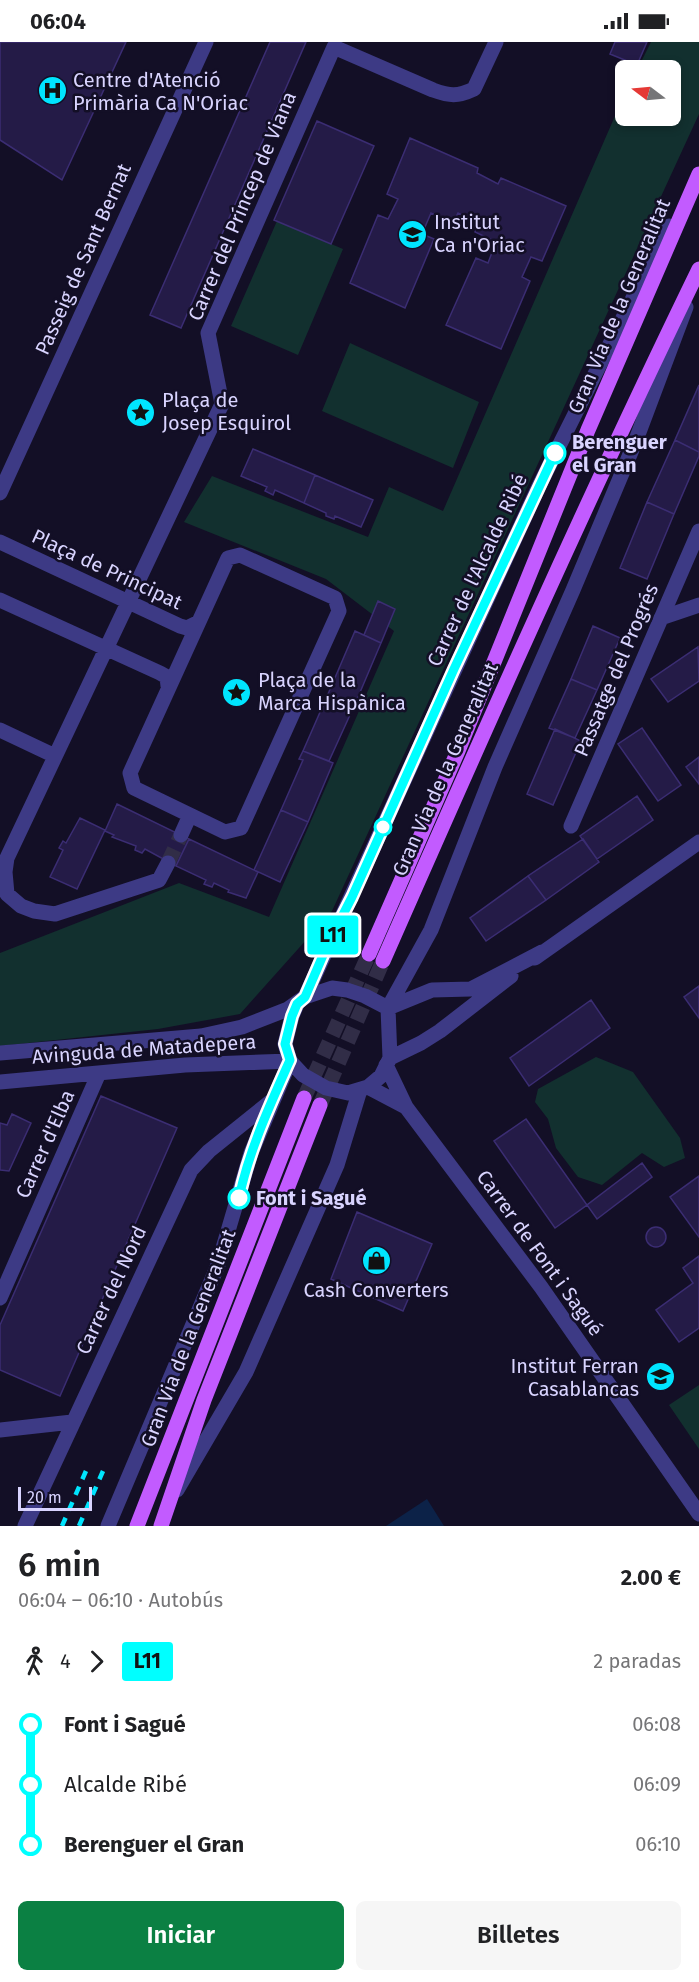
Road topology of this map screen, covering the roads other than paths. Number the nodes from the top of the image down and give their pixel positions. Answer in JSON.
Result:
{"nodes":[{"id":1,"x":206,"y":42,"type":"edge"},
{"id":2,"x":496,"y":42,"type":"edge"},
{"id":3,"x":699,"y":167,"type":"edge"},
{"id":4,"x":699,"y":174,"type":"edge"},
{"id":5,"x":699,"y":270,"type":"edge"},
{"id":6,"x":0,"y":493,"type":"edge"},
{"id":7,"x":699,"y":531,"type":"edge"},
{"id":8,"x":0,"y":542,"type":"edge"},
{"id":9,"x":0,"y":600,"type":"edge"},
{"id":10,"x":129,"y":603,"type":"junction"},
{"id":11,"x":699,"y":606,"type":"edge"},
{"id":12,"x":661,"y":618,"type":"junction"},
{"id":13,"x":197,"y":623,"type":"junction"},
{"id":14,"x":107,"y":648,"type":"junction"},
{"id":15,"x":168,"y":686,"type":"junction"},
{"id":16,"x":0,"y":730,"type":"edge"},
{"id":17,"x":55,"y":756,"type":"junction"},
{"id":18,"x":190,"y":815,"type":"junction"},
{"id":19,"x":572,"y":826,"type":"dead end"},
{"id":20,"x":181,"y":835,"type":"tunnel mouth"},
{"id":21,"x":699,"y":842,"type":"edge"},
{"id":22,"x":168,"y":862,"type":"tunnel mouth"},
{"id":23,"x":542,"y":952,"type":"junction"},
{"id":24,"x":301,"y":1000,"type":"junction"},
{"id":25,"x":388,"y":1008,"type":"junction"},
{"id":26,"x":0,"y":1053,"type":"edge"},
{"id":27,"x":290,"y":1060,"type":"junction"},
{"id":28,"x":388,"y":1061,"type":"junction"},
{"id":29,"x":99,"y":1073,"type":"junction"},
{"id":30,"x":0,"y":1082,"type":"edge"},
{"id":31,"x":364,"y":1089,"type":"junction"},
{"id":32,"x":304,"y":1098,"type":"tunnel mouth"},
{"id":33,"x":272,"y":1101,"type":"junction"},
{"id":34,"x":320,"y":1106,"type":"tunnel mouth"},
{"id":35,"x":406,"y":1107,"type":"junction"},
{"id":36,"x":0,"y":1298,"type":"edge"},
{"id":37,"x":72,"y":1422,"type":"junction"},
{"id":38,"x":2,"y":1429,"type":"edge"},
{"id":39,"x":171,"y":1499,"type":"junction"},
{"id":40,"x":699,"y":1514,"type":"edge"},
{"id":41,"x":25,"y":1526,"type":"edge"},
{"id":42,"x":108,"y":1526,"type":"edge"},
{"id":43,"x":137,"y":1526,"type":"edge"},
{"id":44,"x":161,"y":1526,"type":"edge"}],
"edges":[{"from":1,"to":6,"type":"street","name":"Passeig de Sant Bernat"},
{"from":2,"to":10,"type":"street","name":"Carrer del Príncep de Viana"},
{"from":3,"to":24,"type":"street","name":"Carrer de l'Alcalde Ribé"},
{"from":4,"to":5,"type":"main road","name":"Gran Via de la Generalitat"},
{"from":5,"to":25,"type":"street"},
{"from":7,"to":12,"type":"street","name":"Passatge del Progrés"},
{"from":8,"to":10,"type":"street","name":"Plaça de Principat"},
{"from":9,"to":14,"type":"street"},
{"from":10,"to":13,"type":"street","name":"Plaça de Principat"},
{"from":10,"to":14,"type":"street"},
{"from":11,"to":12,"type":"street"},
{"from":12,"to":19,"type":"street","name":"Passatge del Progrés"},
{"from":13,"to":15,"type":"street"},
{"from":13,"to":18,"type":"street"},
{"from":14,"to":15,"type":"street"},
{"from":14,"to":17,"type":"street"},
{"from":15,"to":18,"type":"street"},
{"from":16,"to":17,"type":"street"},
{"from":17,"to":22,"type":"street"},
{"from":18,"to":20,"type":"street"},
{"from":21,"to":23,"type":"street"},
{"from":23,"to":25,"type":"street"},
{"from":23,"to":28,"type":"street"},
{"from":24,"to":25,"type":"street","name":"Avinguda de Matadepera"},
{"from":24,"to":26,"type":"street","name":"Avinguda de Matadepera"},
{"from":24,"to":27,"type":"street","name":"Carrer de l'Alcalde Ribé"},
{"from":25,"to":28,"type":"street"},
{"from":27,"to":29,"type":"street","name":"Avinguda de Matadepera"},
{"from":27,"to":31,"type":"street"},
{"from":27,"to":33,"type":"street"},
{"from":28,"to":31,"type":"street"},
{"from":28,"to":35,"type":"street","name":"Carrer de Font i Sagué"},
{"from":29,"to":30,"type":"street","name":"Avinguda de Matadepera"},
{"from":29,"to":36,"type":"street","name":"Carrer d'Elba"},
{"from":31,"to":35,"type":"street","name":"Carrer de Font i Sagué"},
{"from":31,"to":39,"type":"street"},
{"from":32,"to":43,"type":"main road","name":"Gran Via de la Generalitat"},
{"from":33,"to":37,"type":"street","name":"Carrer del Nord"},
{"from":33,"to":42,"type":"street"},
{"from":34,"to":39,"type":"main road","name":"Gran Via de la Generalitat"},
{"from":35,"to":40,"type":"street","name":"Carrer de Font i Sagué"},
{"from":37,"to":38,"type":"street"},
{"from":37,"to":41,"type":"street","name":"Carrer del Nord"},
{"from":39,"to":44,"type":"main road","name":"Gran Via de la Generalitat"}]}
